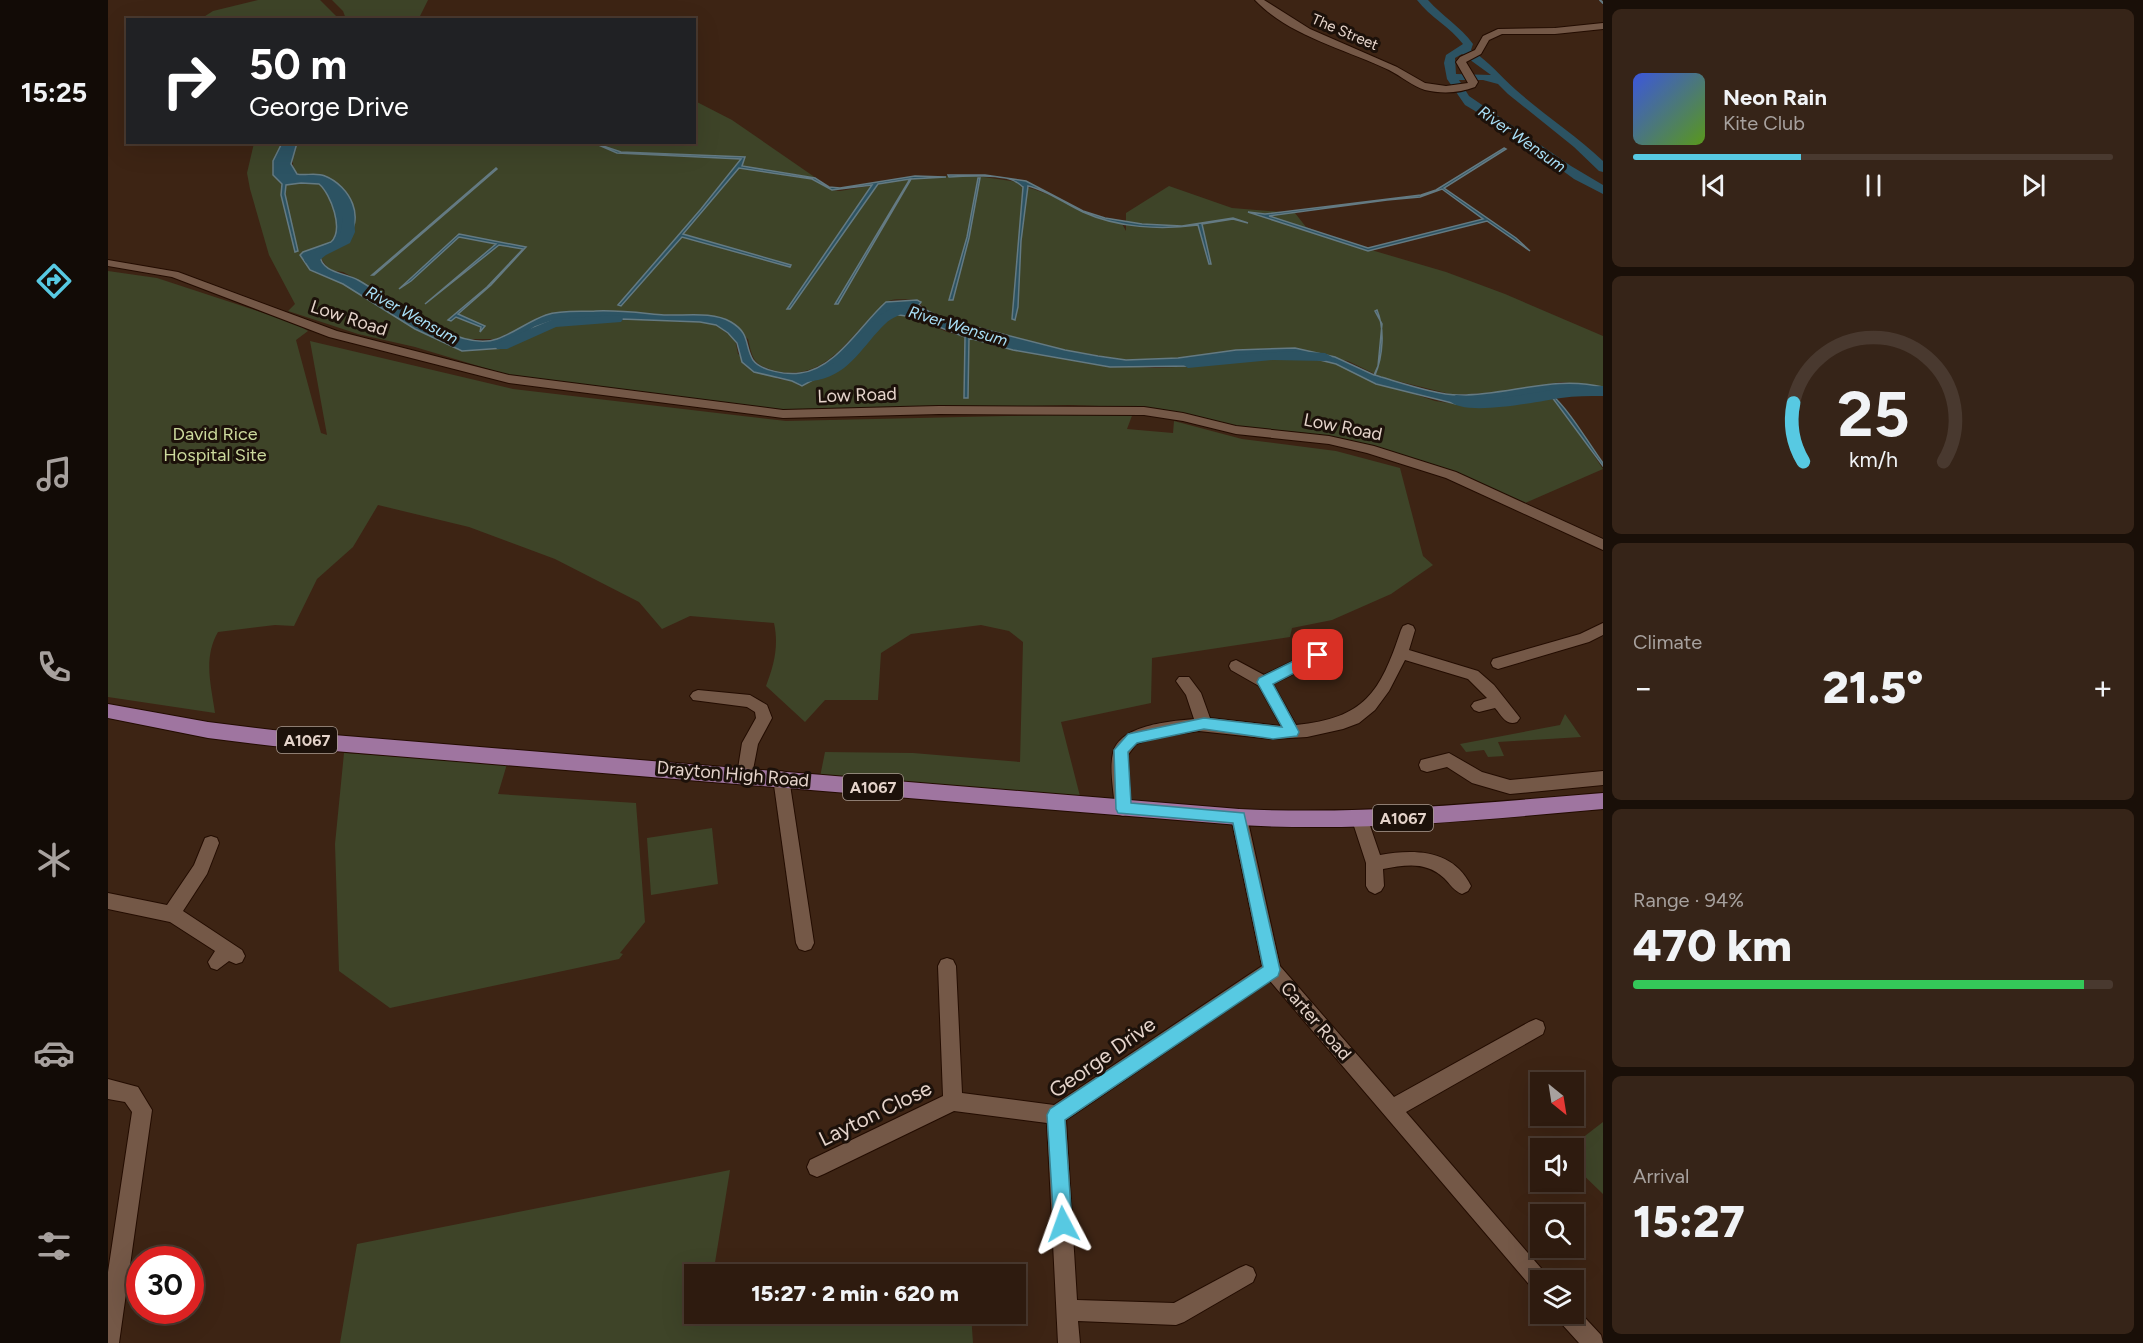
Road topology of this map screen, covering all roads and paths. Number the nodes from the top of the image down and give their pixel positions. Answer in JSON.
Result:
{"nodes":[{"id":1,"x":1258,"y":0,"type":"edge"},
{"id":2,"x":1603,"y":26,"type":"edge"},
{"id":3,"x":108,"y":263,"type":"edge"},
{"id":4,"x":1603,"y":545,"type":"edge"},
{"id":5,"x":1603,"y":629,"type":"edge"},
{"id":6,"x":1408,"y":630,"type":"dead end"},
{"id":7,"x":1400,"y":653,"type":"junction"},
{"id":8,"x":1318,"y":655,"type":"dead end"},
{"id":9,"x":1506,"y":665,"type":"dead end"},
{"id":10,"x":1236,"y":666,"type":"dead end"},
{"id":11,"x":1184,"y":681,"type":"dead end"},
{"id":12,"x":1264,"y":682,"type":"junction"},
{"id":13,"x":705,"y":693,"type":"dead end"},
{"id":14,"x":1498,"y":701,"type":"junction"},
{"id":15,"x":1479,"y":706,"type":"dead end"},
{"id":16,"x":108,"y":711,"type":"edge"},
{"id":17,"x":1512,"y":718,"type":"dead end"},
{"id":18,"x":1204,"y":724,"type":"junction"},
{"id":19,"x":1292,"y":732,"type":"junction"},
{"id":20,"x":1427,"y":765,"type":"dead end"},
{"id":21,"x":745,"y":775,"type":"junction"},
{"id":22,"x":781,"y":778,"type":"junction"},
{"id":23,"x":1603,"y":778,"type":"edge"},
{"id":24,"x":1603,"y":801,"type":"edge"},
{"id":25,"x":1124,"y":809,"type":"junction"},
{"id":26,"x":1239,"y":817,"type":"junction"},
{"id":27,"x":1360,"y":820,"type":"junction"},
{"id":28,"x":215,"y":847,"type":"dead end"},
{"id":29,"x":1374,"y":863,"type":"junction"},
{"id":30,"x":1375,"y":886,"type":"dead end"},
{"id":31,"x":1462,"y":886,"type":"dead end"},
{"id":32,"x":108,"y":901,"type":"edge"},
{"id":33,"x":171,"y":914,"type":"junction"},
{"id":34,"x":805,"y":943,"type":"dead end"},
{"id":35,"x":227,"y":956,"type":"dead end"},
{"id":36,"x":947,"y":966,"type":"dead end"},
{"id":37,"x":1272,"y":970,"type":"junction"},
{"id":38,"x":1536,"y":1028,"type":"dead end"},
{"id":39,"x":108,"y":1089,"type":"edge"},
{"id":40,"x":953,"y":1101,"type":"junction"},
{"id":41,"x":1392,"y":1109,"type":"junction"},
{"id":42,"x":1056,"y":1115,"type":"junction"},
{"id":43,"x":817,"y":1167,"type":"dead end"},
{"id":44,"x":1530,"y":1270,"type":"edge"},
{"id":45,"x":1246,"y":1275,"type":"dead end"},
{"id":46,"x":1068,"y":1310,"type":"junction"},
{"id":47,"x":1574,"y":1324,"type":"edge"},
{"id":48,"x":1584,"y":1340,"type":"edge"},
{"id":49,"x":108,"y":1342,"type":"edge"},
{"id":50,"x":1070,"y":1343,"type":"edge"}],
"edges":[{"from":1,"to":2,"type":"street","name":"The Street"},
{"from":3,"to":4,"type":"street","name":"Low Road"},
{"from":5,"to":9,"type":"street"},
{"from":6,"to":7,"type":"street"},
{"from":7,"to":14,"type":"street"},
{"from":7,"to":19,"type":"street"},
{"from":8,"to":12,"type":"street"},
{"from":10,"to":12,"type":"street"},
{"from":11,"to":18,"type":"street"},
{"from":12,"to":19,"type":"street"},
{"from":13,"to":21,"type":"street"},
{"from":14,"to":15,"type":"street"},
{"from":14,"to":17,"type":"street"},
{"from":16,"to":21,"type":"main road","name":"Drayton High Road","number":"A1067"},
{"from":18,"to":19,"type":"street"},
{"from":18,"to":25,"type":"street"},
{"from":20,"to":23,"type":"street"},
{"from":21,"to":22,"type":"main road","name":"Drayton High Road","number":"A1067"},
{"from":22,"to":25,"type":"main road","name":"Drayton High Road","number":"A1067"},
{"from":22,"to":34,"type":"street"},
{"from":24,"to":27,"type":"main road","name":"Drayton High Road","number":"A1067"},
{"from":25,"to":26,"type":"main road","name":"Drayton High Road","number":"A1067"},
{"from":26,"to":27,"type":"main road","name":"Drayton High Road","number":"A1067"},
{"from":26,"to":37,"type":"street","name":"Carter Road"},
{"from":27,"to":29,"type":"street"},
{"from":28,"to":33,"type":"street"},
{"from":29,"to":30,"type":"street"},
{"from":29,"to":31,"type":"street"},
{"from":32,"to":33,"type":"street"},
{"from":33,"to":35,"type":"street"},
{"from":36,"to":40,"type":"street","name":"Layton Close"},
{"from":37,"to":41,"type":"street","name":"Carter Road"},
{"from":37,"to":42,"type":"street","name":"George Drive"},
{"from":38,"to":41,"type":"street"},
{"from":39,"to":49,"type":"street"},
{"from":40,"to":42,"type":"street","name":"Layton Close"},
{"from":40,"to":43,"type":"street","name":"Layton Close"},
{"from":41,"to":44,"type":"street","name":"Carter Road"},
{"from":42,"to":46,"type":"street","name":"George Drive"},
{"from":45,"to":46,"type":"street"},
{"from":46,"to":50,"type":"street","name":"George Drive"},
{"from":47,"to":48,"type":"street"}]}
